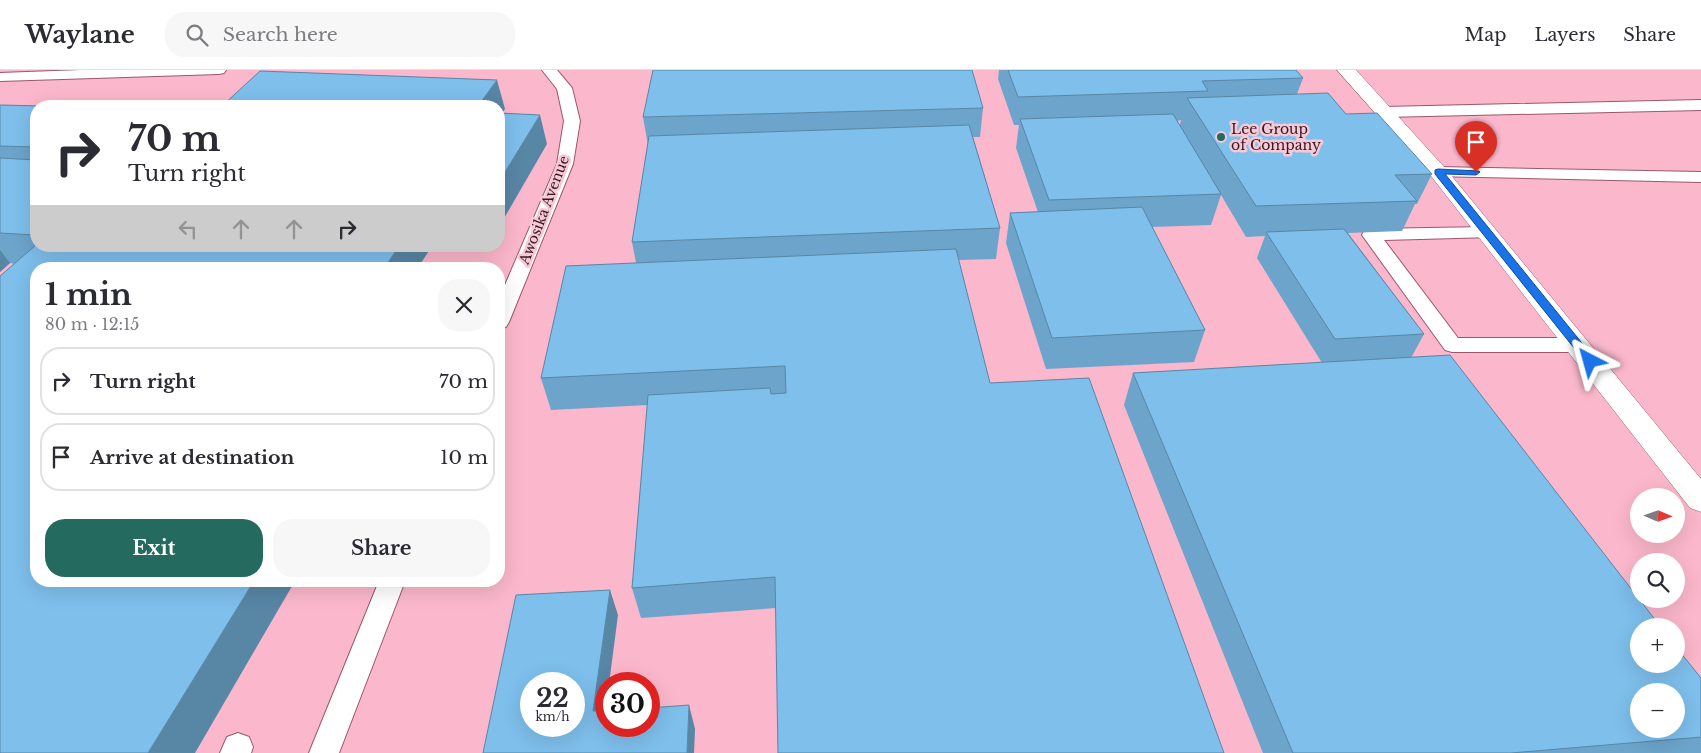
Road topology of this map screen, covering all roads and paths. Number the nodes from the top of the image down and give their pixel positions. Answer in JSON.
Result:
{"nodes":[{"id":1,"x":219,"y":70,"type":"edge"},
{"id":2,"x":549,"y":70,"type":"edge"},
{"id":3,"x":1346,"y":70,"type":"edge"},
{"id":4,"x":0,"y":77,"type":"edge"},
{"id":5,"x":1701,"y":106,"type":"edge"},
{"id":6,"x":1384,"y":112,"type":"junction"},
{"id":7,"x":1438,"y":172,"type":"junction"},
{"id":8,"x":1701,"y":177,"type":"edge"},
{"id":9,"x":1487,"y":233,"type":"junction"},
{"id":10,"x":505,"y":308,"type":"edge"},
{"id":11,"x":1577,"y":345,"type":"junction"},
{"id":12,"x":1701,"y":500,"type":"edge"},
{"id":13,"x":390,"y":587,"type":"edge"},
{"id":14,"x":324,"y":753,"type":"edge"}],
"edges":[{"from":1,"to":4,"type":"lane"},
{"from":2,"to":10,"type":"lane","name":"Awosika Avenue"},
{"from":3,"to":6,"type":"street"},
{"from":5,"to":6,"type":"lane"},
{"from":6,"to":7,"type":"street"},
{"from":7,"to":8,"type":"lane"},
{"from":7,"to":9,"type":"street"},
{"from":9,"to":11,"type":"street"},
{"from":9,"to":11,"type":"lane"},
{"from":11,"to":12,"type":"street"},
{"from":13,"to":14,"type":"lane"}]}
